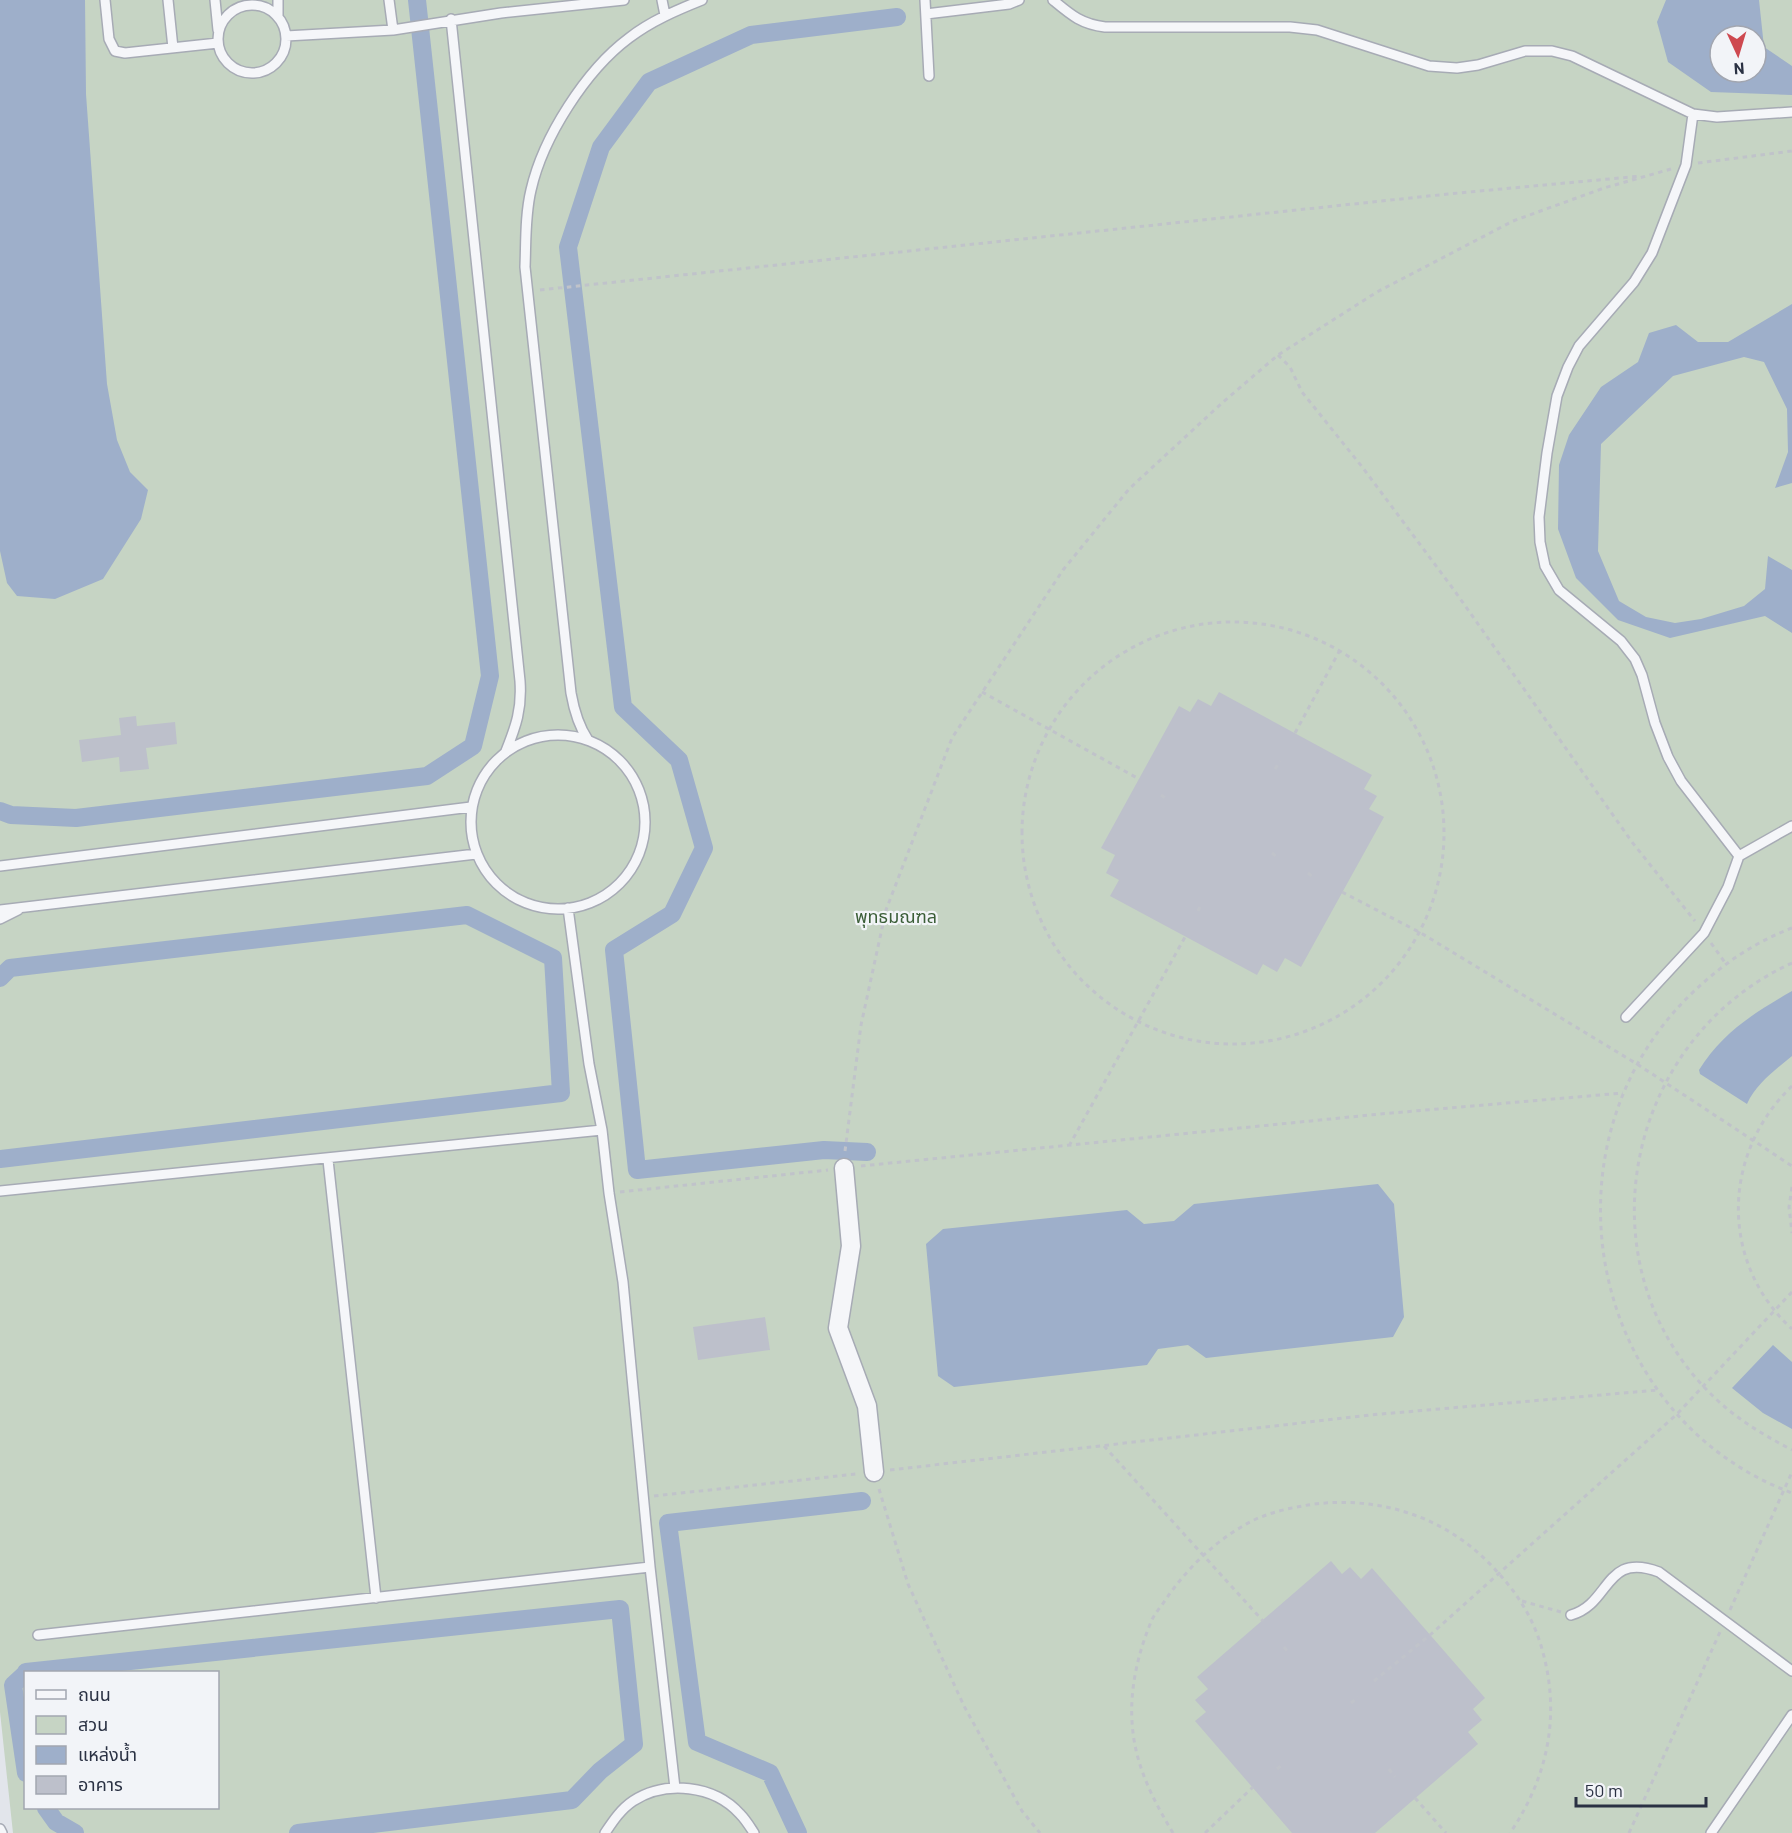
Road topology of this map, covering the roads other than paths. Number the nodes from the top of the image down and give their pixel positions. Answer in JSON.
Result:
{"nodes":[{"id":1,"x":105,"y":0,"type":"edge"},
{"id":2,"x":168,"y":0,"type":"edge"},
{"id":3,"x":215,"y":0,"type":"edge"},
{"id":4,"x":278,"y":0,"type":"edge"},
{"id":5,"x":389,"y":0,"type":"edge"},
{"id":6,"x":624,"y":0,"type":"edge"},
{"id":7,"x":662,"y":0,"type":"edge"},
{"id":8,"x":702,"y":0,"type":"edge"},
{"id":9,"x":925,"y":0,"type":"edge"},
{"id":10,"x":1019,"y":0,"type":"edge"},
{"id":11,"x":1053,"y":0,"type":"edge"},
{"id":12,"x":926,"y":14,"type":"junction"},
{"id":13,"x":665,"y":15,"type":"junction"},
{"id":14,"x":278,"y":17,"type":"junction"},
{"id":15,"x":451,"y":19,"type":"junction"},
{"id":16,"x":393,"y":30,"type":"junction"},
{"id":17,"x":219,"y":32,"type":"junction"},
{"id":18,"x":286,"y":36,"type":"junction"},
{"id":19,"x":218,"y":43,"type":"junction"},
{"id":20,"x":173,"y":48,"type":"junction"},
{"id":21,"x":928,"y":76,"type":"dead end"},
{"id":22,"x":1792,"y":112,"type":"edge"},
{"id":23,"x":1693,"y":114,"type":"junction"},
{"id":24,"x":588,"y":740,"type":"junction"},
{"id":25,"x":506,"y":752,"type":"junction"},
{"id":26,"x":471,"y":807,"type":"junction"},
{"id":27,"x":1792,"y":826,"type":"edge"},
{"id":28,"x":476,"y":854,"type":"junction"},
{"id":29,"x":1739,"y":856,"type":"junction"},
{"id":30,"x":0,"y":858,"type":"edge"},
{"id":31,"x":25,"y":863,"type":"junction"},
{"id":32,"x":0,"y":866,"type":"edge"},
{"id":33,"x":23,"y":907,"type":"junction"},
{"id":34,"x":568,"y":908,"type":"junction"},
{"id":35,"x":0,"y":910,"type":"edge"},
{"id":36,"x":0,"y":919,"type":"edge"},
{"id":37,"x":1626,"y":1017,"type":"dead end"},
{"id":38,"x":602,"y":1130,"type":"junction"},
{"id":39,"x":328,"y":1160,"type":"junction"},
{"id":40,"x":844,"y":1168,"type":"road end"},
{"id":41,"x":0,"y":1191,"type":"edge"},
{"id":42,"x":874,"y":1472,"type":"road end"},
{"id":43,"x":650,"y":1567,"type":"junction"},
{"id":44,"x":376,"y":1598,"type":"junction"},
{"id":45,"x":1571,"y":1615,"type":"road end"},
{"id":46,"x":38,"y":1635,"type":"dead end"},
{"id":47,"x":1792,"y":1671,"type":"edge"},
{"id":48,"x":1792,"y":1715,"type":"edge"},
{"id":49,"x":675,"y":1788,"type":"junction"},
{"id":50,"x":0,"y":1829,"type":"edge"},
{"id":51,"x":2,"y":1833,"type":"edge"},
{"id":52,"x":605,"y":1833,"type":"edge"},
{"id":53,"x":754,"y":1833,"type":"edge"},
{"id":54,"x":1711,"y":1833,"type":"edge"}],
"edges":[{"from":1,"to":20,"type":"lane"},
{"from":2,"to":20,"type":"lane"},
{"from":3,"to":17,"type":"lane"},
{"from":4,"to":14,"type":"lane"},
{"from":5,"to":16,"type":"lane"},
{"from":6,"to":15,"type":"lane"},
{"from":7,"to":13,"type":"lane"},
{"from":8,"to":13,"type":"lane"},
{"from":9,"to":12,"type":"lane"},
{"from":10,"to":12,"type":"lane"},
{"from":11,"to":23,"type":"lane"},
{"from":12,"to":21,"type":"lane"},
{"from":13,"to":24,"type":"lane"},
{"from":14,"to":17,"type":"lane"},
{"from":14,"to":18,"type":"lane"},
{"from":15,"to":16,"type":"lane"},
{"from":15,"to":25,"type":"lane"},
{"from":16,"to":18,"type":"lane"},
{"from":17,"to":19,"type":"lane"},
{"from":18,"to":19,"type":"lane"},
{"from":19,"to":20,"type":"lane"},
{"from":22,"to":23,"type":"lane"},
{"from":23,"to":29,"type":"lane"},
{"from":24,"to":25,"type":"lane"},
{"from":24,"to":34,"type":"lane"},
{"from":25,"to":26,"type":"lane"},
{"from":26,"to":28,"type":"lane"},
{"from":26,"to":31,"type":"lane"},
{"from":27,"to":29,"type":"lane"},
{"from":28,"to":33,"type":"lane"},
{"from":28,"to":34,"type":"lane"},
{"from":29,"to":37,"type":"lane"},
{"from":30,"to":31,"type":"lane"},
{"from":31,"to":32,"type":"lane"},
{"from":33,"to":35,"type":"lane"},
{"from":33,"to":36,"type":"lane"},
{"from":34,"to":38,"type":"lane"},
{"from":38,"to":39,"type":"lane"},
{"from":38,"to":43,"type":"lane"},
{"from":39,"to":41,"type":"lane"},
{"from":39,"to":44,"type":"lane"},
{"from":40,"to":42,"type":"street"},
{"from":43,"to":44,"type":"lane"},
{"from":43,"to":49,"type":"lane"},
{"from":44,"to":46,"type":"lane"},
{"from":45,"to":47,"type":"lane"},
{"from":48,"to":54,"type":"lane"},
{"from":49,"to":52,"type":"lane"},
{"from":49,"to":53,"type":"lane"},
{"from":50,"to":51,"type":"lane"}]}
